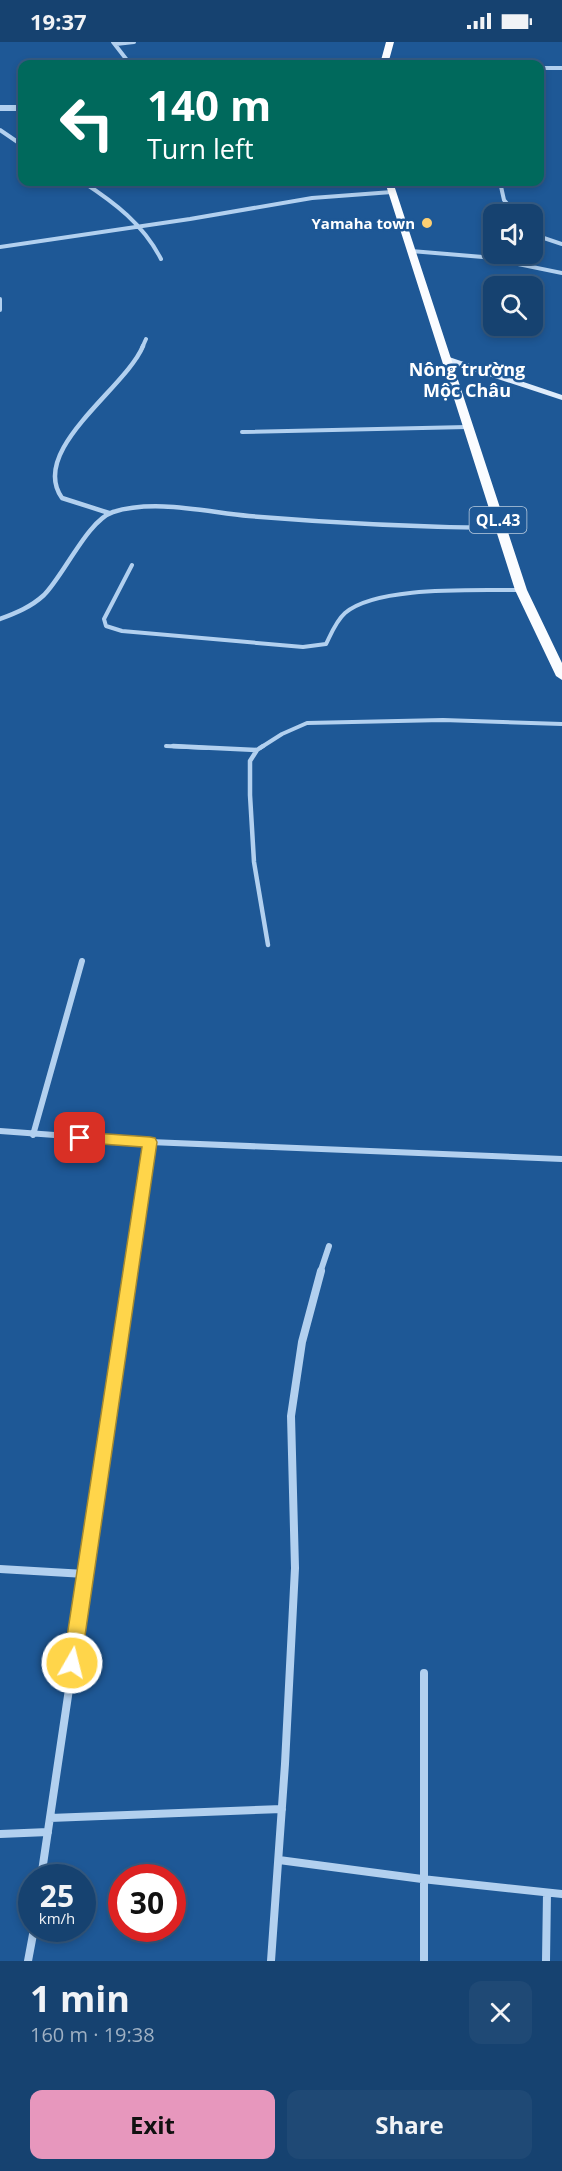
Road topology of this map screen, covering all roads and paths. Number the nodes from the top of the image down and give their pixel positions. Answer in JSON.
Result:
{"nodes":[{"id":1,"x":134,"y":42,"type":"edge"},
{"id":2,"x":390,"y":42,"type":"edge"},
{"id":3,"x":114,"y":43,"type":"edge"},
{"id":4,"x":127,"y":60,"type":"edge"},
{"id":5,"x":385,"y":60,"type":"edge"},
{"id":6,"x":544,"y":68,"type":"edge"},
{"id":7,"x":562,"y":68,"type":"edge"},
{"id":8,"x":18,"y":108,"type":"edge"},
{"id":9,"x":1,"y":110,"type":"edge"},
{"id":10,"x":0,"y":130,"type":"edge"},
{"id":11,"x":18,"y":142,"type":"edge"},
{"id":12,"x":88,"y":186,"type":"edge"},
{"id":13,"x":390,"y":186,"type":"edge"},
{"id":14,"x":500,"y":186,"type":"edge"},
{"id":15,"x":392,"y":192,"type":"junction"},
{"id":16,"x":507,"y":204,"type":"edge"},
{"id":17,"x":141,"y":226,"type":"junction"},
{"id":18,"x":543,"y":238,"type":"edge"},
{"id":19,"x":562,"y":244,"type":"edge"},
{"id":20,"x":0,"y":247,"type":"edge"},
{"id":21,"x":411,"y":251,"type":"junction"},
{"id":22,"x":161,"y":259,"type":"dead end"},
{"id":23,"x":562,"y":273,"type":"edge"},
{"id":24,"x":0,"y":299,"type":"edge"},
{"id":25,"x":0,"y":310,"type":"edge"},
{"id":26,"x":146,"y":339,"type":"dead end"},
{"id":27,"x":446,"y":359,"type":"junction"},
{"id":28,"x":562,"y":398,"type":"edge"},
{"id":29,"x":470,"y":427,"type":"junction"},
{"id":30,"x":242,"y":432,"type":"dead end"},
{"id":31,"x":109,"y":513,"type":"junction"},
{"id":32,"x":500,"y":528,"type":"junction"},
{"id":33,"x":132,"y":565,"type":"dead end"},
{"id":34,"x":521,"y":590,"type":"junction"},
{"id":35,"x":0,"y":619,"type":"edge"},
{"id":36,"x":562,"y":676,"type":"edge"},
{"id":37,"x":562,"y":724,"type":"edge"},
{"id":38,"x":166,"y":746,"type":"dead end"},
{"id":39,"x":257,"y":750,"type":"junction"},
{"id":40,"x":268,"y":945,"type":"dead end"},
{"id":41,"x":82,"y":961,"type":"dead end"},
{"id":42,"x":0,"y":1131,"type":"edge"},
{"id":43,"x":33,"y":1135,"type":"junction"},
{"id":44,"x":150,"y":1142,"type":"junction"},
{"id":45,"x":562,"y":1159,"type":"edge"},
{"id":46,"x":329,"y":1246,"type":"dead end"},
{"id":47,"x":0,"y":1569,"type":"edge"},
{"id":48,"x":85,"y":1574,"type":"junction"},
{"id":49,"x":424,"y":1673,"type":"dead end"},
{"id":50,"x":282,"y":1809,"type":"junction"},
{"id":51,"x":50,"y":1818,"type":"junction"},
{"id":52,"x":48,"y":1832,"type":"junction"},
{"id":53,"x":0,"y":1834,"type":"edge"},
{"id":54,"x":279,"y":1860,"type":"junction"},
{"id":55,"x":43,"y":1864,"type":"edge"},
{"id":56,"x":422,"y":1879,"type":"junction"},
{"id":57,"x":547,"y":1893,"type":"junction"},
{"id":58,"x":562,"y":1894,"type":"edge"},
{"id":59,"x":32,"y":1942,"type":"edge"},
{"id":60,"x":28,"y":1961,"type":"edge"},
{"id":61,"x":271,"y":1961,"type":"edge"},
{"id":62,"x":424,"y":1961,"type":"edge"},
{"id":63,"x":546,"y":1961,"type":"edge"}],
"edges":[{"from":1,"to":3,"type":"street"},
{"from":2,"to":5,"type":"main road"},
{"from":3,"to":4,"type":"street"},
{"from":6,"to":7,"type":"street"},
{"from":8,"to":9,"type":"street"},
{"from":10,"to":11,"type":"street"},
{"from":12,"to":17,"type":"street"},
{"from":13,"to":15,"type":"main road","number":"QL.43"},
{"from":14,"to":16,"type":"street"},
{"from":15,"to":17,"type":"street"},
{"from":15,"to":21,"type":"main road","number":"QL.43"},
{"from":17,"to":20,"type":"street"},
{"from":17,"to":22,"type":"street"},
{"from":18,"to":19,"type":"street"},
{"from":21,"to":23,"type":"street"},
{"from":21,"to":27,"type":"main road","number":"QL.43"},
{"from":24,"to":25,"type":"street"},
{"from":26,"to":31,"type":"street"},
{"from":27,"to":28,"type":"main road"},
{"from":27,"to":29,"type":"main road","number":"QL.43"},
{"from":29,"to":30,"type":"lane"},
{"from":29,"to":32,"type":"main road","number":"QL.43"},
{"from":31,"to":32,"type":"street"},
{"from":31,"to":35,"type":"street"},
{"from":32,"to":34,"type":"main road","number":"QL.43"},
{"from":33,"to":34,"type":"lane"},
{"from":34,"to":36,"type":"main road","number":"QL.43"},
{"from":37,"to":39,"type":"lane"},
{"from":38,"to":39,"type":"lane"},
{"from":39,"to":40,"type":"lane"},
{"from":41,"to":43,"type":"street"},
{"from":42,"to":43,"type":"street"},
{"from":43,"to":44,"type":"street"},
{"from":44,"to":45,"type":"street"},
{"from":44,"to":48,"type":"street"},
{"from":46,"to":50,"type":"street"},
{"from":47,"to":48,"type":"street"},
{"from":48,"to":51,"type":"street"},
{"from":49,"to":56,"type":"street"},
{"from":50,"to":51,"type":"street"},
{"from":50,"to":54,"type":"street"},
{"from":51,"to":52,"type":"street"},
{"from":52,"to":53,"type":"street"},
{"from":52,"to":55,"type":"street"},
{"from":54,"to":56,"type":"street"},
{"from":54,"to":61,"type":"street"},
{"from":56,"to":57,"type":"street"},
{"from":56,"to":62,"type":"street"},
{"from":57,"to":58,"type":"street"},
{"from":57,"to":63,"type":"street"},
{"from":59,"to":60,"type":"street"}]}
